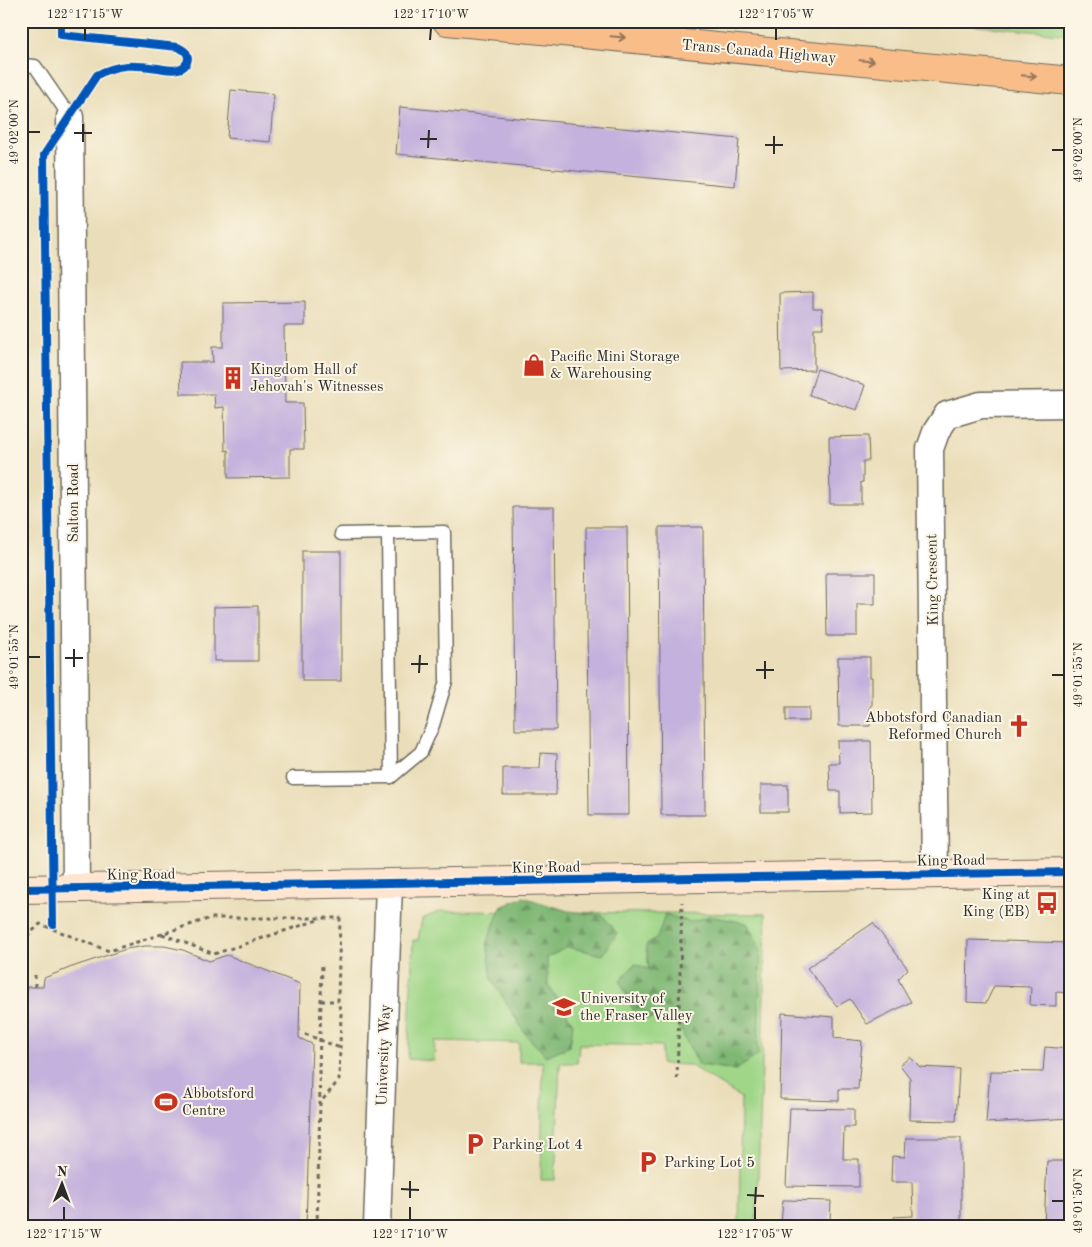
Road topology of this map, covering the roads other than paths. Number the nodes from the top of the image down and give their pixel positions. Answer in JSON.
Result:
{"nodes":[{"id":1,"x":447,"y":21,"type":"edge"},
{"id":2,"x":21,"y":64,"type":"edge"},
{"id":3,"x":1071,"y":80,"type":"edge"},
{"id":4,"x":70,"y":117,"type":"joint"},
{"id":5,"x":1071,"y":404,"type":"edge"},
{"id":6,"x":388,"y":533,"type":"junction"},
{"id":7,"x":341,"y":534,"type":"dead end"},
{"id":8,"x":391,"y":777,"type":"junction"},
{"id":9,"x":293,"y":778,"type":"dead end"},
{"id":10,"x":1071,"y":872,"type":"edge"},
{"id":11,"x":935,"y":874,"type":"junction"},
{"id":12,"x":389,"y":884,"type":"junction"},
{"id":13,"x":64,"y":888,"type":"junction"},
{"id":14,"x":21,"y":889,"type":"edge"},
{"id":15,"x":378,"y":1226,"type":"edge"}],
"edges":[{"from":1,"to":3,"type":"highway","name":"Trans-Canada Highway","one_way":true},
{"from":2,"to":4,"type":"lane"},
{"from":4,"to":13,"type":"street","name":"Salton Road"},
{"from":5,"to":11,"type":"street","name":"King Crescent"},
{"from":6,"to":7,"type":"lane"},
{"from":6,"to":8,"type":"lane"},
{"from":6,"to":8,"type":"lane"},
{"from":8,"to":9,"type":"lane"},
{"from":10,"to":11,"type":"street","name":"King Road"},
{"from":11,"to":12,"type":"street","name":"King Road"},
{"from":12,"to":13,"type":"street","name":"King Road"},
{"from":12,"to":15,"type":"street","name":"University Way"},
{"from":13,"to":14,"type":"street","name":"King Road"}]}
